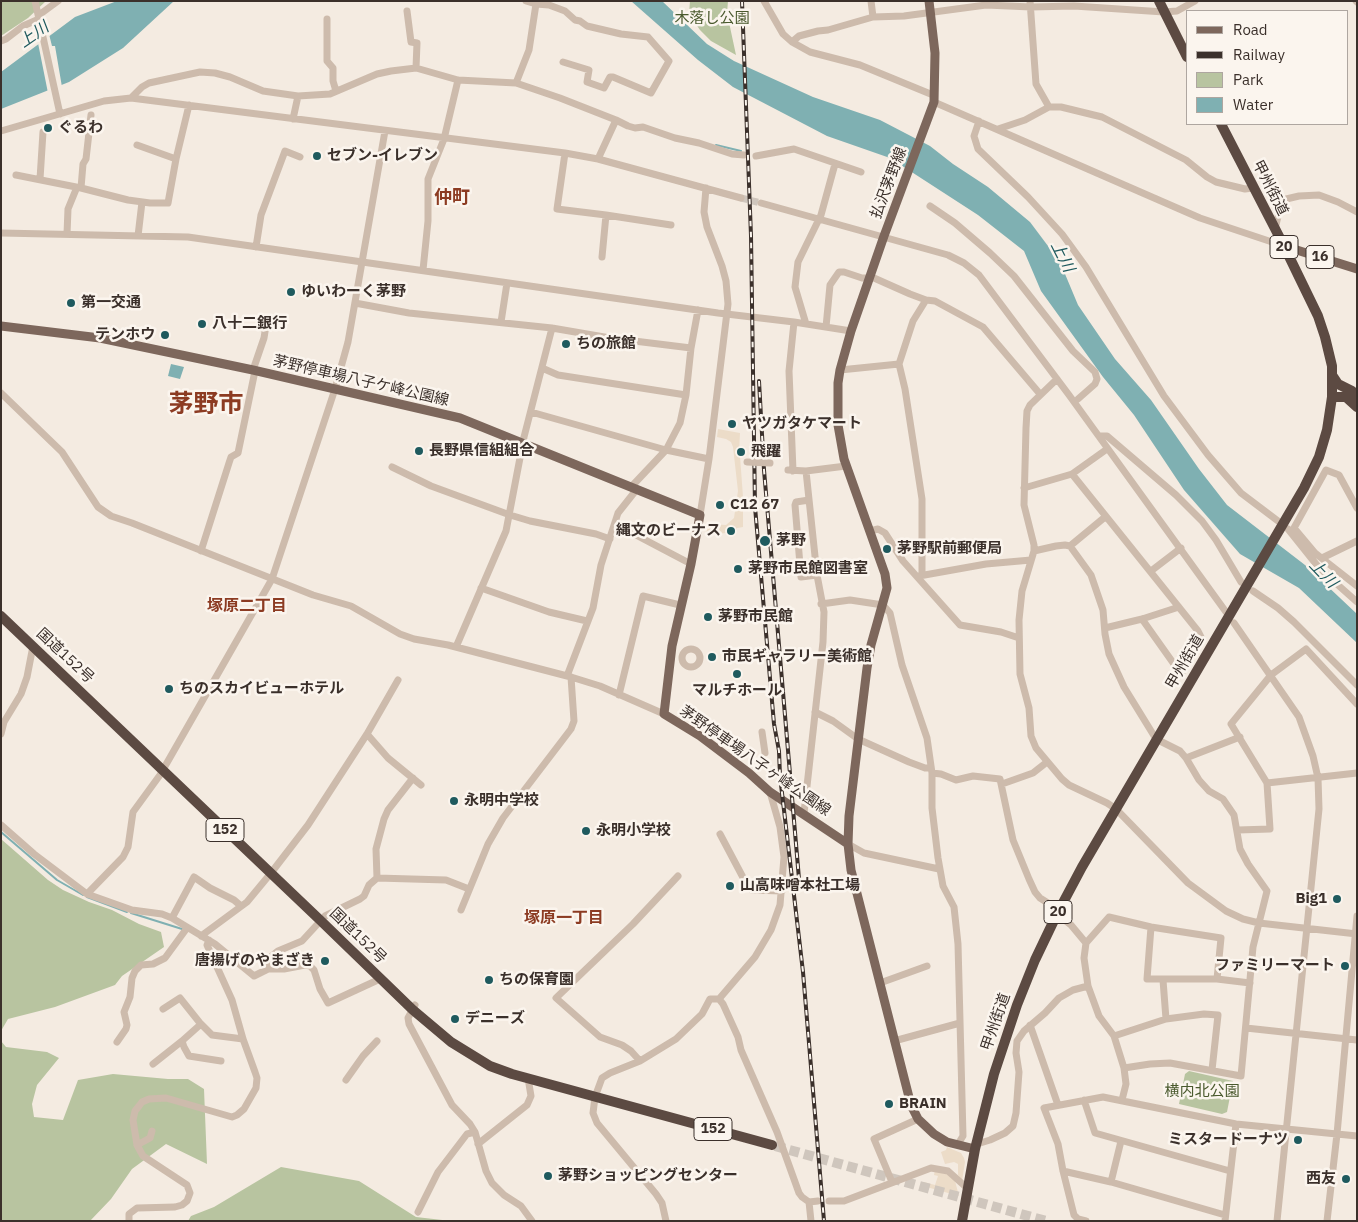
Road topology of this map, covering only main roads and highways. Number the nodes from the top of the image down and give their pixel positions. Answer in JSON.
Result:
{"nodes":[{"id":1,"x":929,"y":1,"type":"edge"},
{"id":2,"x":1159,"y":1,"type":"edge"},
{"id":3,"x":1186,"y":54,"type":"edge"},
{"id":4,"x":1222,"y":125,"type":"edge"},
{"id":5,"x":1284,"y":246,"type":"junction"},
{"id":6,"x":1356,"y":270,"type":"edge"},
{"id":7,"x":1,"y":326,"type":"edge"},
{"id":8,"x":1332,"y":375,"type":"junction"},
{"id":9,"x":1355,"y":392,"type":"edge"},
{"id":10,"x":1332,"y":397,"type":"junction"},
{"id":11,"x":1357,"y":407,"type":"edge"},
{"id":12,"x":700,"y":515,"type":"joint"},
{"id":13,"x":870,"y":532,"type":"joint"},
{"id":14,"x":1,"y":616,"type":"edge"},
{"id":15,"x":848,"y":844,"type":"junction"},
{"id":16,"x":772,"y":1145,"type":"tunnel mouth"},
{"id":17,"x":976,"y":1146,"type":"junction"},
{"id":18,"x":962,"y":1221,"type":"edge"}],
"edges":[{"from":1,"to":13,"type":"main road","name":"払沢茅野線"},
{"from":2,"to":3,"type":"highway"},
{"from":4,"to":5,"type":"highway","name":"甲州街道","number":"20"},
{"from":5,"to":6,"type":"main road","number":"16"},
{"from":5,"to":8,"type":"highway","name":"甲州街道","number":"20"},
{"from":7,"to":12,"type":"main road","name":"茅野停車場八子ケ峰公園線"},
{"from":8,"to":9,"type":"highway"},
{"from":8,"to":10,"type":"highway","name":"甲州街道","number":"20"},
{"from":10,"to":11,"type":"highway"},
{"from":10,"to":17,"type":"highway","name":"甲州街道","number":"20"},
{"from":12,"to":15,"type":"main road","name":"茅野停車場八子ヶ峰公園線"},
{"from":13,"to":15,"type":"main road","name":"茅野停車場八子ヶ峰公園線"},
{"from":14,"to":16,"type":"highway","name":"国道152号","number":"152"},
{"from":15,"to":17,"type":"main road","name":"茅野停車場八子ヶ峰公園線"},
{"from":17,"to":18,"type":"highway","name":"甲州街道","number":"20"}]}
